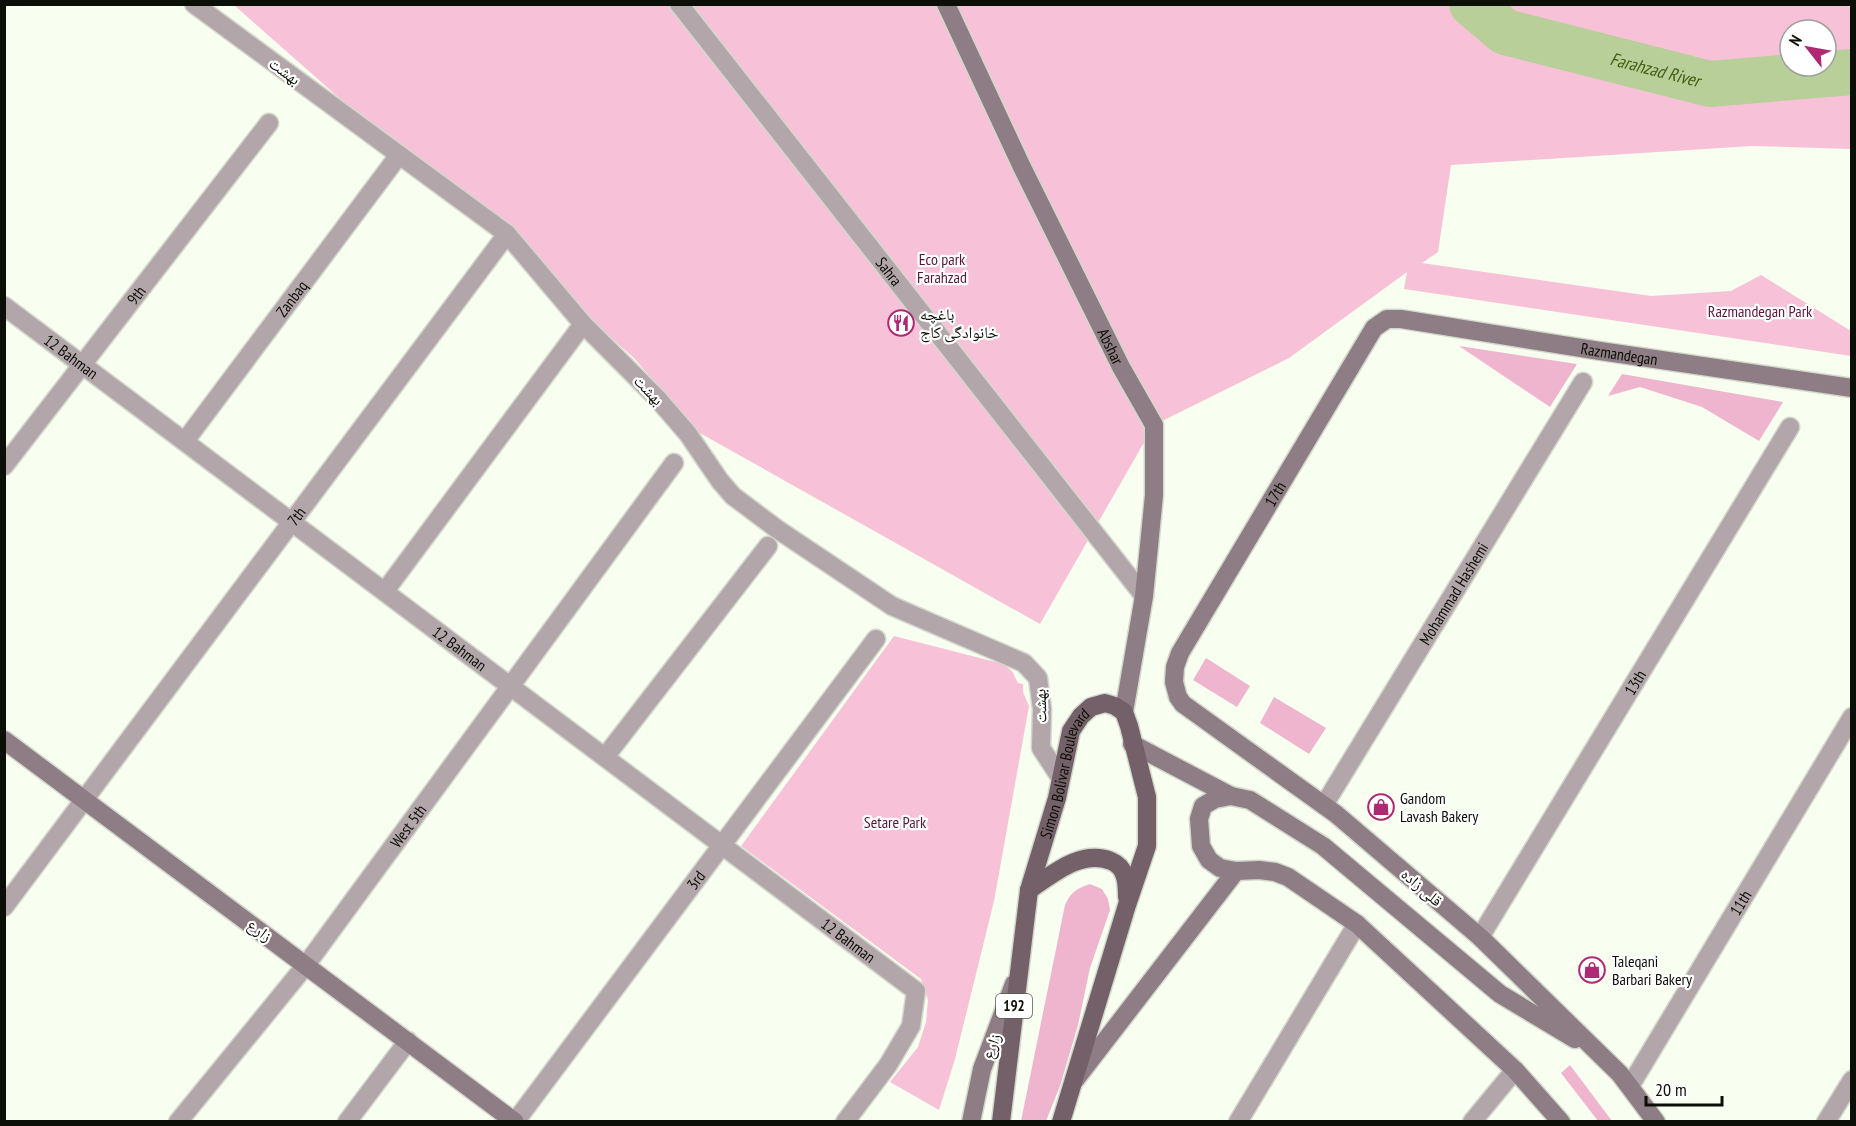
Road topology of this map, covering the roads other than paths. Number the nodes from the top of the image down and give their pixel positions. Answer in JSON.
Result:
{"nodes":[{"id":1,"x":194,"y":4,"type":"edge"},
{"id":2,"x":679,"y":4,"type":"edge"},
{"id":3,"x":946,"y":4,"type":"edge"},
{"id":4,"x":268,"y":123,"type":"dead end"},
{"id":5,"x":399,"y":155,"type":"junction"},
{"id":6,"x":507,"y":234,"type":"junction"},
{"id":7,"x":4,"y":306,"type":"edge"},
{"id":8,"x":1387,"y":320,"type":"joint"},
{"id":9,"x":583,"y":324,"type":"junction"},
{"id":10,"x":82,"y":364,"type":"junction"},
{"id":11,"x":1583,"y":382,"type":"dead end"},
{"id":12,"x":1851,"y":388,"type":"edge"},
{"id":13,"x":1790,"y":427,"type":"dead end"},
{"id":14,"x":185,"y":441,"type":"junction"},
{"id":15,"x":674,"y":463,"type":"dead end"},
{"id":16,"x":4,"y":466,"type":"edge"},
{"id":17,"x":293,"y":522,"type":"junction"},
{"id":18,"x":768,"y":546,"type":"dead end"},
{"id":19,"x":385,"y":591,"type":"junction"},
{"id":20,"x":1144,"y":596,"type":"junction"},
{"id":21,"x":876,"y":639,"type":"dead end"},
{"id":22,"x":1174,"y":675,"type":"joint"},
{"id":23,"x":509,"y":685,"type":"junction"},
{"id":24,"x":1124,"y":712,"type":"junction"},
{"id":25,"x":1851,"y":717,"type":"edge"},
{"id":26,"x":4,"y":740,"type":"edge"},
{"id":27,"x":1132,"y":744,"type":"junction"},
{"id":28,"x":605,"y":757,"type":"junction"},
{"id":29,"x":1060,"y":777,"type":"junction"},
{"id":30,"x":1231,"y":796,"type":"junction"},
{"id":31,"x":84,"y":799,"type":"junction"},
{"id":32,"x":1324,"y":805,"type":"junction"},
{"id":33,"x":722,"y":845,"type":"junction"},
{"id":34,"x":1236,"y":871,"type":"junction"},
{"id":35,"x":1029,"y":890,"type":"junction"},
{"id":36,"x":1127,"y":905,"type":"junction"},
{"id":37,"x":4,"y":907,"type":"edge"},
{"id":38,"x":1357,"y":924,"type":"junction"},
{"id":39,"x":1480,"y":937,"type":"junction"},
{"id":40,"x":306,"y":965,"type":"junction"},
{"id":41,"x":1018,"y":973,"type":"junction"},
{"id":42,"x":408,"y":1041,"type":"junction"},
{"id":43,"x":1599,"y":1054,"type":"junction"},
{"id":44,"x":1515,"y":1070,"type":"junction"},
{"id":45,"x":1851,"y":1080,"type":"edge"},
{"id":46,"x":1072,"y":1083,"type":"junction"},
{"id":47,"x":1630,"y":1086,"type":"junction"},
{"id":48,"x":178,"y":1122,"type":"edge"},
{"id":49,"x":347,"y":1122,"type":"edge"},
{"id":50,"x":515,"y":1122,"type":"edge"},
{"id":51,"x":845,"y":1122,"type":"edge"},
{"id":52,"x":971,"y":1122,"type":"edge"},
{"id":53,"x":1001,"y":1122,"type":"edge"},
{"id":54,"x":1061,"y":1122,"type":"edge"},
{"id":55,"x":1238,"y":1122,"type":"edge"},
{"id":56,"x":1472,"y":1122,"type":"edge"},
{"id":57,"x":1561,"y":1122,"type":"edge"},
{"id":58,"x":1656,"y":1122,"type":"edge"},
{"id":59,"x":1826,"y":1122,"type":"edge"}],
"edges":[{"from":1,"to":5,"type":"street","name":"بهشت"},
{"from":2,"to":20,"type":"street","name":"Sahra"},
{"from":3,"to":20,"type":"street","name":"Abshar"},
{"from":4,"to":10,"type":"street","name":"9th"},
{"from":5,"to":6,"type":"street","name":"بهشت"},
{"from":5,"to":14,"type":"street","name":"Zanbaq"},
{"from":6,"to":9,"type":"street","name":"بهشت"},
{"from":6,"to":17,"type":"street","name":"7th"},
{"from":7,"to":10,"type":"street","name":"12 Bahman"},
{"from":8,"to":12,"type":"street","name":"Razmandegan"},
{"from":8,"to":22,"type":"street","name":"17th"},
{"from":9,"to":19,"type":"street"},
{"from":9,"to":29,"type":"street","name":"بهشت"},
{"from":10,"to":14,"type":"street","name":"12 Bahman"},
{"from":10,"to":16,"type":"street","name":"9th"},
{"from":11,"to":32,"type":"street","name":"Mohammad Hashemi"},
{"from":13,"to":39,"type":"street","name":"13th"},
{"from":14,"to":17,"type":"street","name":"12 Bahman"},
{"from":15,"to":23,"type":"street","name":"West 5th"},
{"from":17,"to":19,"type":"street","name":"12 Bahman"},
{"from":17,"to":31,"type":"street","name":"7th"},
{"from":18,"to":28,"type":"street"},
{"from":19,"to":23,"type":"street","name":"12 Bahman"},
{"from":20,"to":24,"type":"street","name":"Abshar"},
{"from":21,"to":33,"type":"street","name":"3rd"},
{"from":22,"to":32,"type":"street","name":"قلی زاده"},
{"from":23,"to":28,"type":"street","name":"12 Bahman"},
{"from":23,"to":40,"type":"street","name":"West 5th"},
{"from":24,"to":27,"type":"main road","name":"Simon Bolivar Boulevard"},
{"from":24,"to":29,"type":"main road","name":"Simon Bolivar Boulevard","number":"192"},
{"from":25,"to":47,"type":"street","name":"11th"},
{"from":26,"to":31,"type":"street","name":"زارع"},
{"from":27,"to":30,"type":"street"},
{"from":27,"to":36,"type":"main road","name":"Simon Bolivar Boulevard"},
{"from":28,"to":33,"type":"street","name":"12 Bahman"},
{"from":29,"to":35,"type":"main road","name":"Simon Bolivar Boulevard","number":"192"},
{"from":30,"to":34,"type":"street"},
{"from":30,"to":43,"type":"street"},
{"from":31,"to":37,"type":"street","name":"7th"},
{"from":31,"to":40,"type":"street","name":"زارع"},
{"from":32,"to":39,"type":"street","name":"قلی زاده"},
{"from":33,"to":50,"type":"street","name":"3rd"},
{"from":33,"to":51,"type":"street","name":"12 Bahman"},
{"from":34,"to":38,"type":"street"},
{"from":34,"to":46,"type":"street"},
{"from":35,"to":36,"type":"main road"},
{"from":35,"to":41,"type":"main road","name":"Simon Bolivar Boulevard","number":"192"},
{"from":36,"to":46,"type":"main road","name":"Simon Bolivar Boulevard"},
{"from":38,"to":44,"type":"street"},
{"from":38,"to":55,"type":"street"},
{"from":39,"to":43,"type":"street","name":"قلی زاده"},
{"from":40,"to":42,"type":"street","name":"زارع"},
{"from":40,"to":48,"type":"street","name":"West 5th"},
{"from":41,"to":52,"type":"street","name":"زارع"},
{"from":41,"to":53,"type":"main road","name":"Simon Bolivar Boulevard","number":"192"},
{"from":42,"to":49,"type":"street"},
{"from":42,"to":50,"type":"street","name":"زارع"},
{"from":43,"to":47,"type":"street","name":"قلی زاده"},
{"from":44,"to":56,"type":"street"},
{"from":44,"to":57,"type":"street"},
{"from":45,"to":59,"type":"street"},
{"from":46,"to":54,"type":"main road","name":"Simon Bolivar Boulevard"},
{"from":47,"to":58,"type":"street","name":"قلی زاده"}]}
